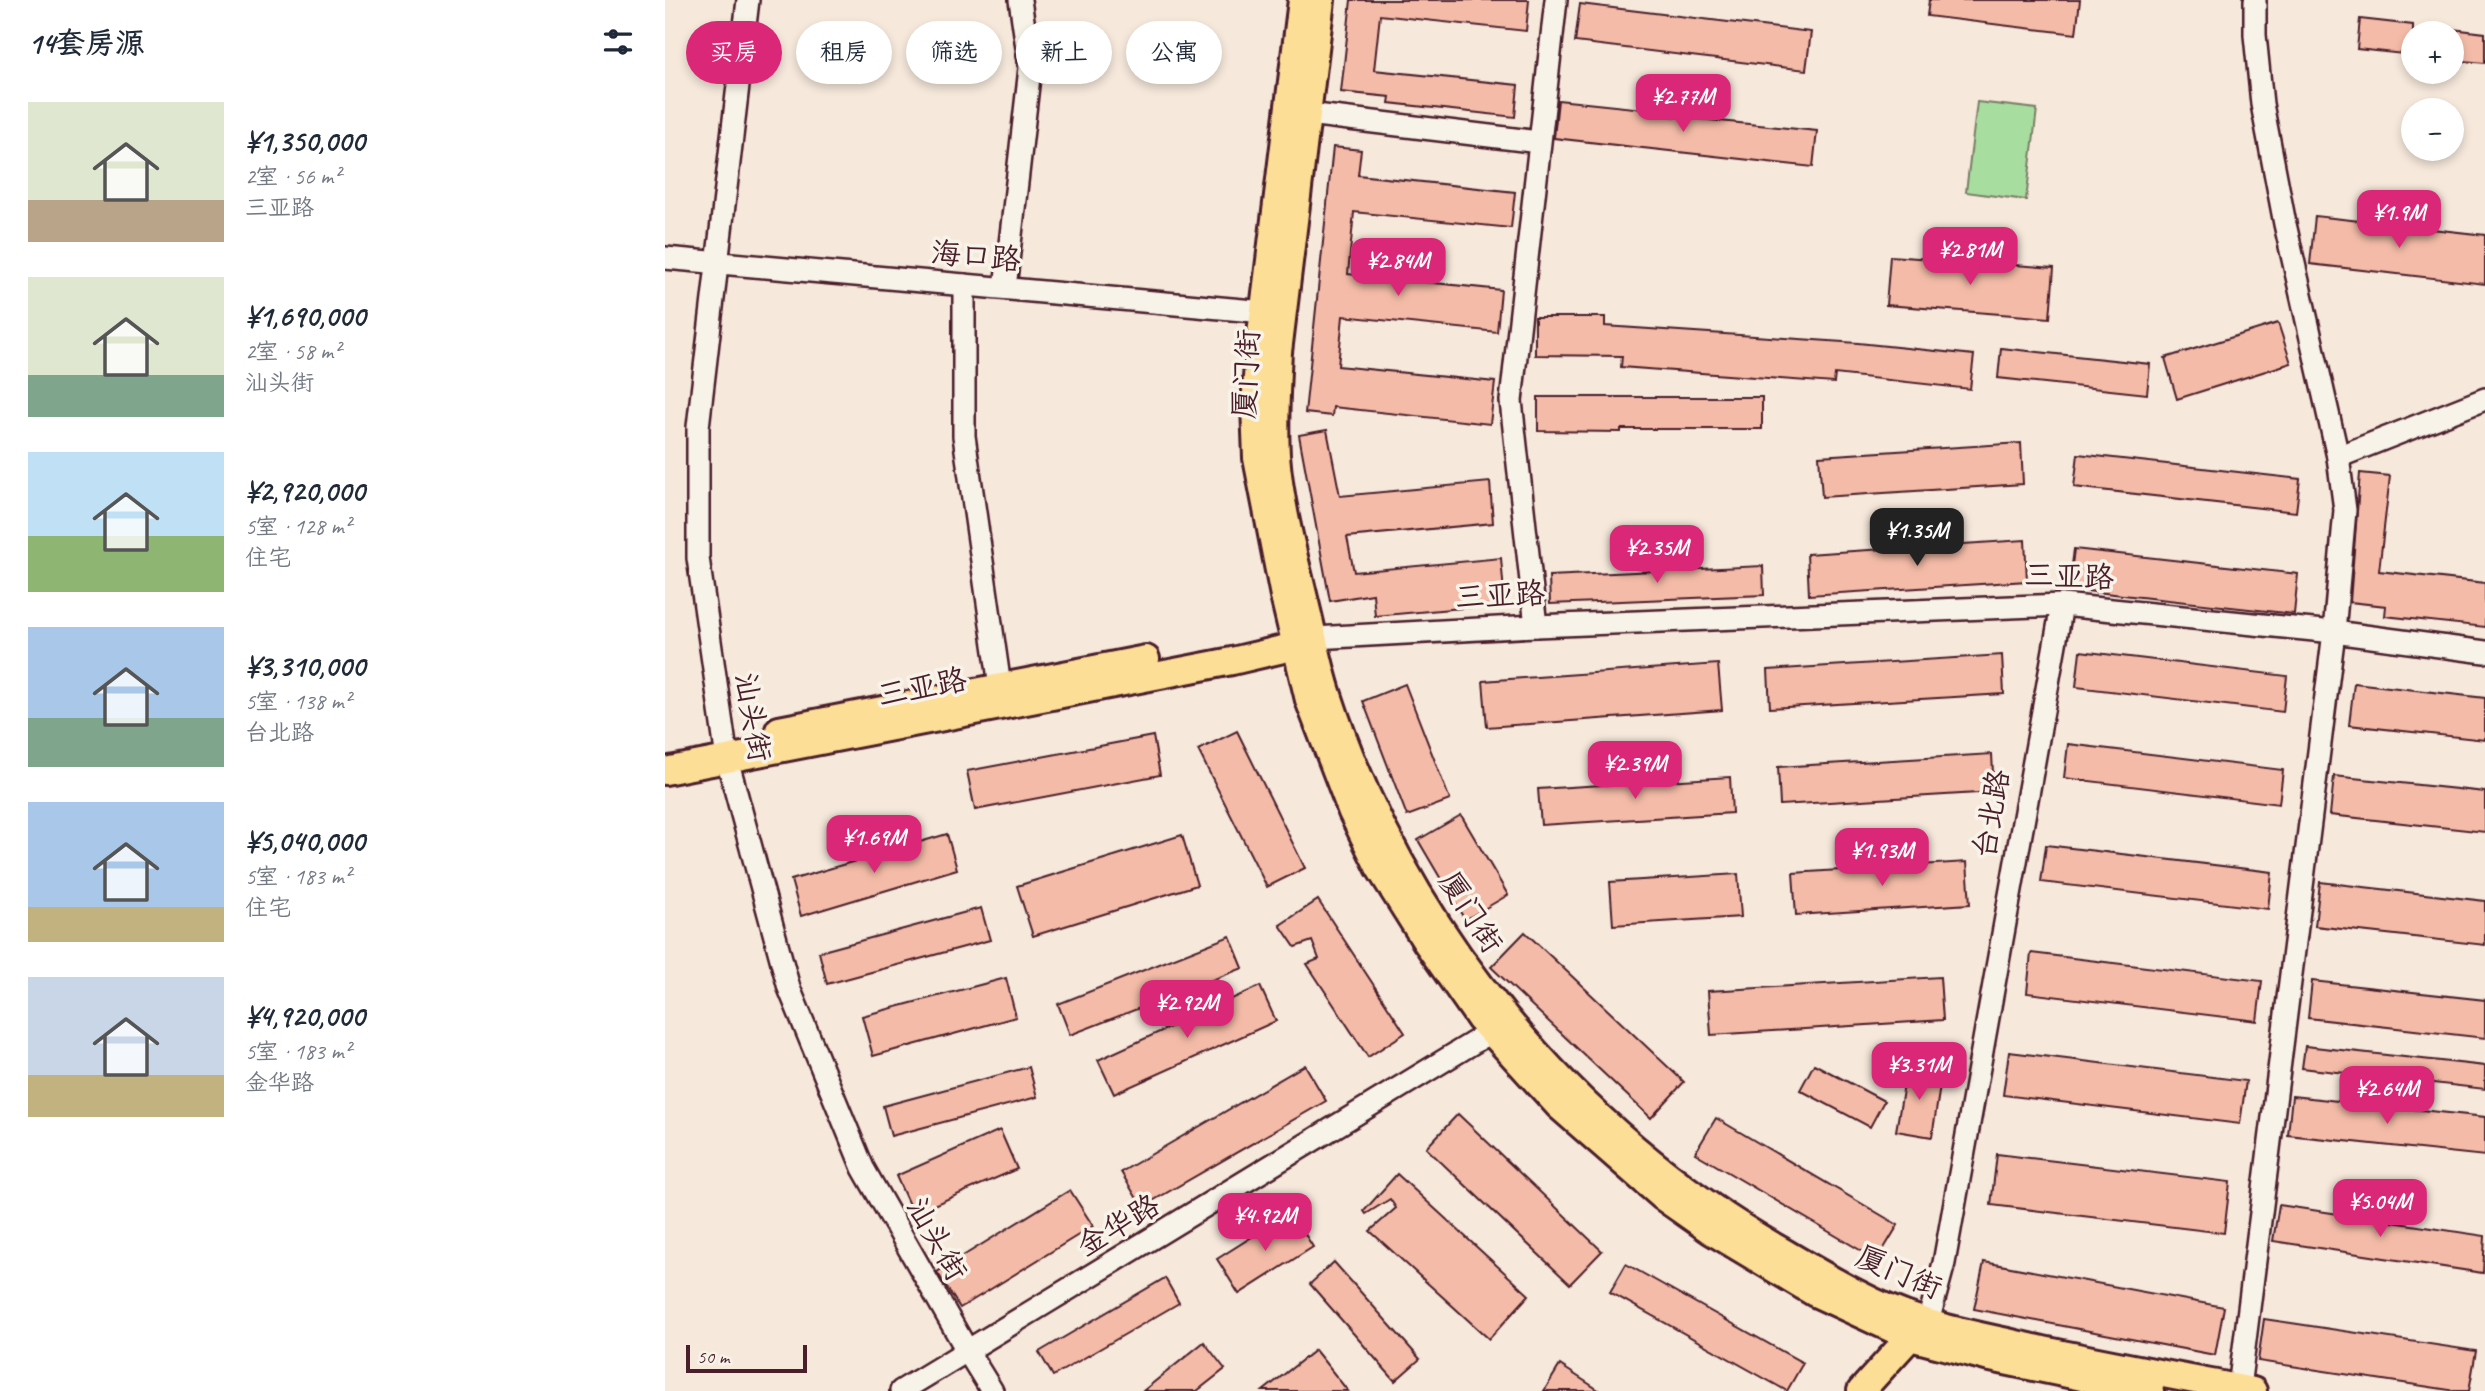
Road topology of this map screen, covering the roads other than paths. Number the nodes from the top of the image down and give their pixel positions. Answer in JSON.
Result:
{"nodes":[{"id":1,"x":748,"y":0,"type":"edge"},
{"id":2,"x":1020,"y":0,"type":"edge"},
{"id":3,"x":1302,"y":0,"type":"edge"},
{"id":4,"x":1321,"y":0,"type":"edge"},
{"id":5,"x":1556,"y":0,"type":"edge"},
{"id":6,"x":2255,"y":0,"type":"edge"},
{"id":7,"x":1298,"y":112,"type":"junction"},
{"id":8,"x":1539,"y":142,"type":"junction"},
{"id":9,"x":665,"y":258,"type":"edge"},
{"id":10,"x":716,"y":262,"type":"junction"},
{"id":11,"x":964,"y":285,"type":"junction"},
{"id":12,"x":1005,"y":288,"type":"junction"},
{"id":13,"x":1272,"y":313,"type":"junction"},
{"id":14,"x":2485,"y":399,"type":"edge"},
{"id":15,"x":2338,"y":457,"type":"junction"},
{"id":16,"x":2062,"y":605,"type":"junction"},
{"id":17,"x":1536,"y":626,"type":"junction"},
{"id":18,"x":2334,"y":632,"type":"junction"},
{"id":19,"x":1301,"y":639,"type":"junction"},
{"id":20,"x":2485,"y":652,"type":"edge"},
{"id":21,"x":1001,"y":696,"type":"junction"},
{"id":22,"x":726,"y":750,"type":"junction"},
{"id":23,"x":665,"y":753,"type":"edge"},
{"id":24,"x":665,"y":771,"type":"edge"},
{"id":25,"x":1500,"y":1026,"type":"junction"},
{"id":26,"x":1924,"y":1329,"type":"junction"},
{"id":27,"x":968,"y":1352,"type":"junction"},
{"id":28,"x":2246,"y":1390,"type":"edge"},
{"id":29,"x":901,"y":1391,"type":"edge"},
{"id":30,"x":992,"y":1391,"type":"edge"},
{"id":31,"x":1861,"y":1391,"type":"edge"},
{"id":32,"x":1882,"y":1391,"type":"edge"},
{"id":33,"x":2150,"y":1391,"type":"edge"}],
"edges":[{"from":1,"to":10,"type":"street","name":"汕头街"},
{"from":2,"to":12,"type":"street"},
{"from":3,"to":7,"type":"main road","name":"厦门街"},
{"from":4,"to":7,"type":"main road","name":"厦门街"},
{"from":5,"to":8,"type":"street"},
{"from":6,"to":15,"type":"street"},
{"from":7,"to":8,"type":"street"},
{"from":7,"to":13,"type":"main road","name":"厦门街"},
{"from":8,"to":17,"type":"street"},
{"from":9,"to":10,"type":"street","name":"海口路"},
{"from":10,"to":11,"type":"street","name":"海口路"},
{"from":10,"to":22,"type":"street","name":"汕头街"},
{"from":11,"to":12,"type":"street","name":"海口路"},
{"from":11,"to":21,"type":"street"},
{"from":12,"to":13,"type":"street","name":"海口路"},
{"from":13,"to":19,"type":"main road","name":"厦门街"},
{"from":14,"to":15,"type":"street"},
{"from":15,"to":18,"type":"street"},
{"from":16,"to":17,"type":"street","name":"三亚路"},
{"from":16,"to":18,"type":"street","name":"三亚路"},
{"from":16,"to":26,"type":"street","name":"台北路"},
{"from":17,"to":19,"type":"street","name":"三亚路"},
{"from":18,"to":20,"type":"street","name":"三亚路"},
{"from":18,"to":28,"type":"street"},
{"from":19,"to":21,"type":"main road","name":"三亚路"},
{"from":19,"to":25,"type":"main road","name":"厦门街"},
{"from":21,"to":22,"type":"main road","name":"三亚路"},
{"from":22,"to":23,"type":"main road","name":"三亚路"},
{"from":22,"to":24,"type":"main road","name":"三亚路"},
{"from":22,"to":27,"type":"street","name":"汕头街"},
{"from":25,"to":26,"type":"main road","name":"厦门街"},
{"from":25,"to":27,"type":"street","name":"金华路"},
{"from":26,"to":28,"type":"main road","name":"厦门街"},
{"from":26,"to":31,"type":"main road","name":"台北路"},
{"from":26,"to":32,"type":"main road","name":"台北路"},
{"from":26,"to":33,"type":"main road","name":"厦门街"},
{"from":27,"to":29,"type":"street","name":"金华路"},
{"from":27,"to":30,"type":"street","name":"汕头街"}]}
